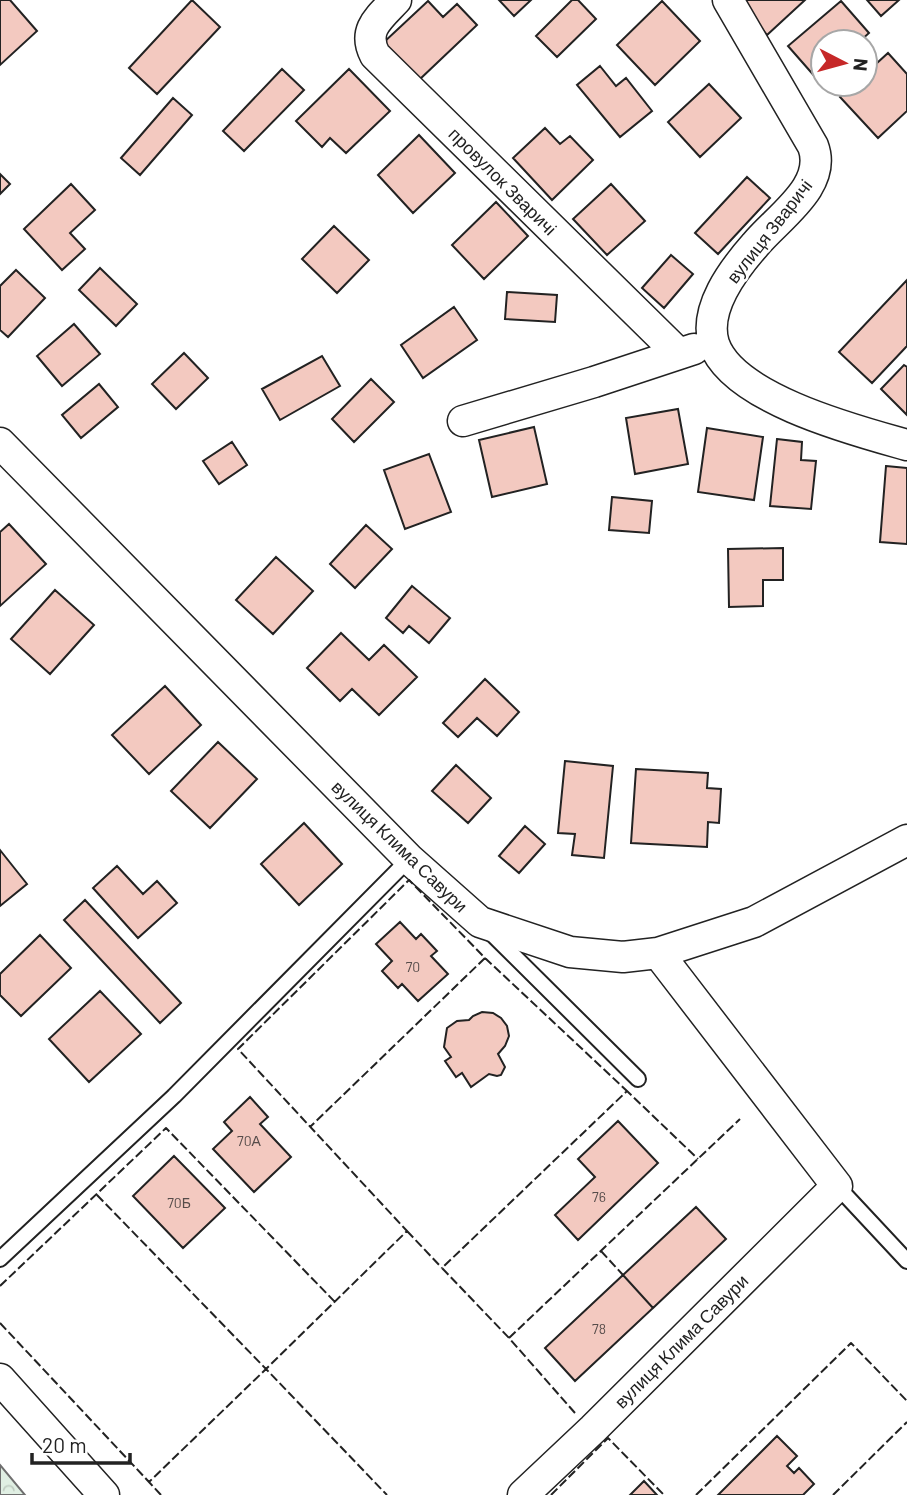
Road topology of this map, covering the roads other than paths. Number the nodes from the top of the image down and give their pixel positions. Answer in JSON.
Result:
{"nodes":[{"id":1,"x":396,"y":0,"type":"edge"},
{"id":2,"x":728,"y":0,"type":"edge"},
{"id":3,"x":715,"y":345,"type":"junction"},
{"id":4,"x":678,"y":353,"type":"junction"},
{"id":5,"x":463,"y":421,"type":"dead end"},
{"id":6,"x":0,"y":443,"type":"edge"},
{"id":7,"x":907,"y":445,"type":"edge"},
{"id":8,"x":907,"y":840,"type":"edge"},
{"id":9,"x":410,"y":859,"type":"junction"},
{"id":10,"x":480,"y":922,"type":"junction"},
{"id":11,"x":658,"y":953,"type":"junction"},
{"id":12,"x":638,"y":1079,"type":"dead end"},
{"id":13,"x":837,"y":1186,"type":"junction"},
{"id":14,"x":0,"y":1259,"type":"edge"},
{"id":15,"x":907,"y":1261,"type":"edge"},
{"id":16,"x":0,"y":1379,"type":"edge"},
{"id":17,"x":104,"y":1495,"type":"edge"},
{"id":18,"x":523,"y":1495,"type":"edge"}],
"edges":[{"from":1,"to":4,"type":"street","name":"провулок Зваричі"},
{"from":2,"to":3,"type":"street","name":"вулиця Зваричі"},
{"from":3,"to":4,"type":"street"},
{"from":3,"to":7,"type":"street"},
{"from":4,"to":5,"type":"street"},
{"from":6,"to":9,"type":"street","name":"вулиця Клима Савури"},
{"from":8,"to":11,"type":"street","name":"вулиця Клима Савури"},
{"from":9,"to":10,"type":"street","name":"вулиця Клима Савури"},
{"from":9,"to":14,"type":"lane"},
{"from":10,"to":11,"type":"street","name":"вулиця Клима Савури"},
{"from":10,"to":12,"type":"lane"},
{"from":11,"to":13,"type":"street"},
{"from":13,"to":15,"type":"lane"},
{"from":13,"to":18,"type":"street","name":"вулиця Клима Савури"},
{"from":16,"to":17,"type":"street"}]}
